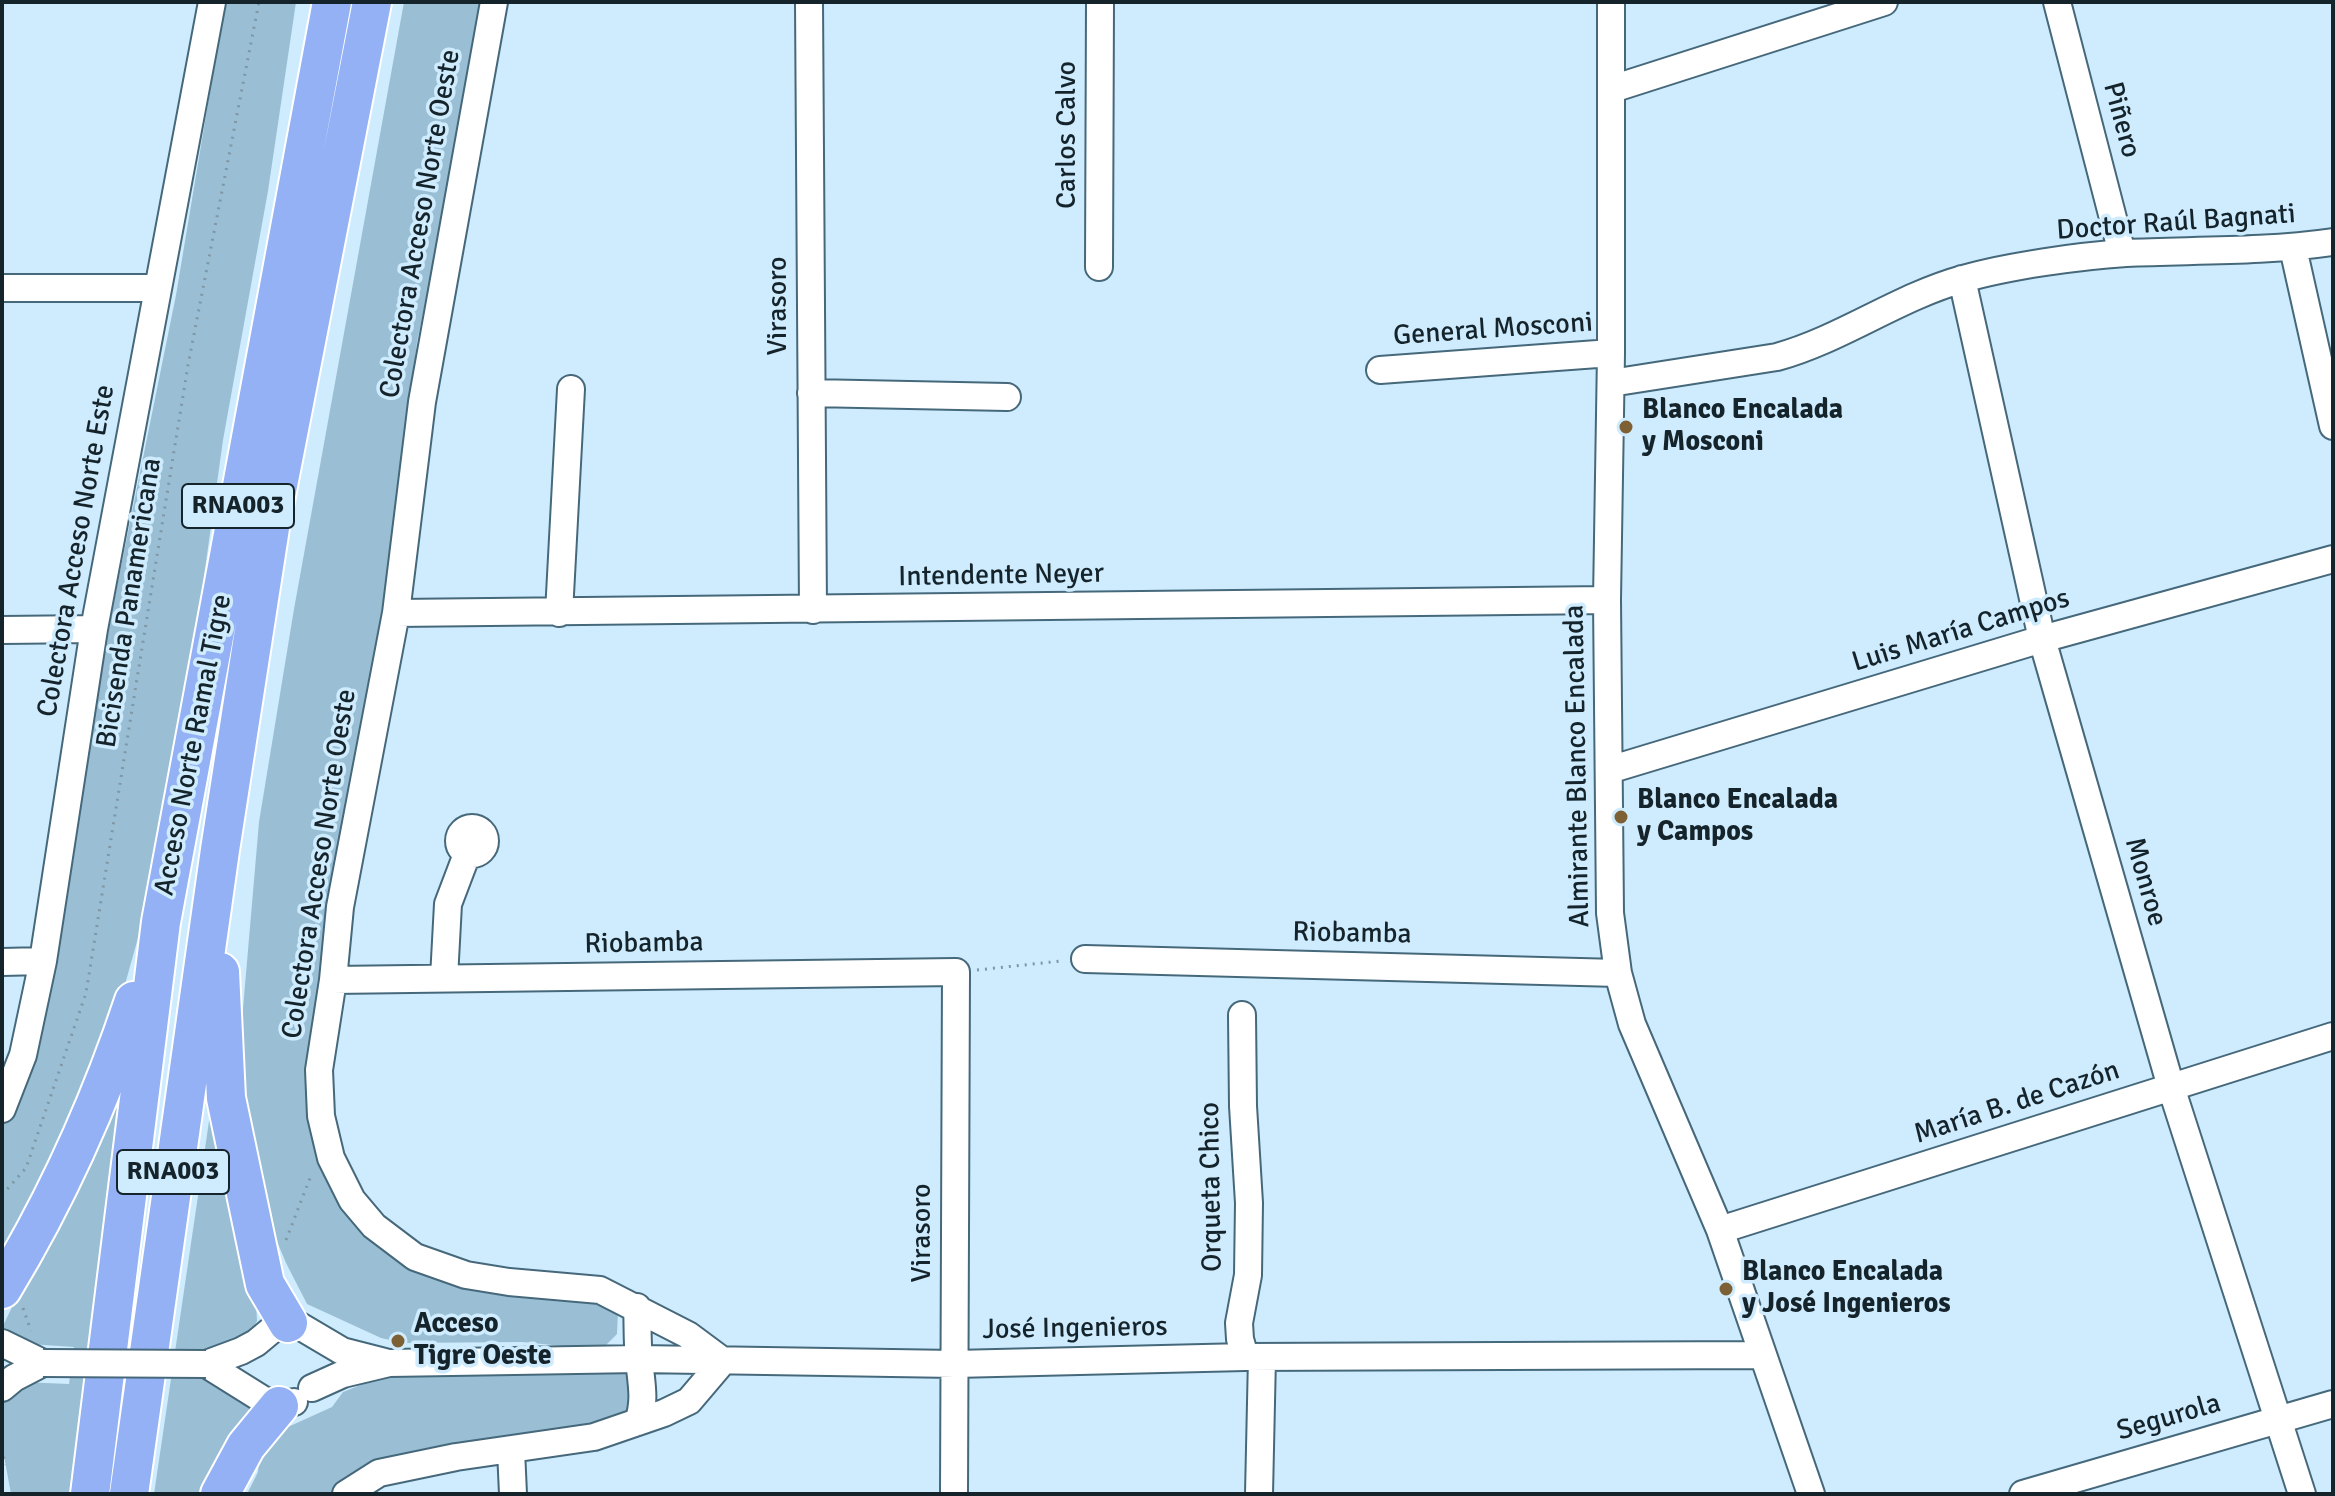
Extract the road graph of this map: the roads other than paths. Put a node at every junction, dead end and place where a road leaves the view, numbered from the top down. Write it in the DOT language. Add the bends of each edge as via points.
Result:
graph roads {
  1 [pos="212,2"];
  2 [pos="313,2"];
  3 [pos="332,2"];
  4 [pos="372,2"];
  5 [pos="389,2"];
  6 [pos="494,2"];
  7 [pos="809,2"];
  8 [pos="1100,2"];
  9 [pos="1611,2"];
  10 [pos="1884,2"];
  11 [pos="2057,2"];
  12 [pos="1612,89"];
  13 [pos="316,90"];
  14 [pos="339,169"];
  15 [pos="2333,242"];
  16 [pos="2293,248"];
  17 [pos="2122,253"];
  18 [pos="1099,267"];
  19 [pos="1962,279"];
  20 [pos="2,288"];
  21 [pos="157,288"];
  22 [pos="1611,353"];
  23 [pos="1380,370"];
  24 [pos="1611,383"];
  25 [pos="571,389"];
  26 [pos="811,393"];
  27 [pos="1007,397"];
  28 [pos="2333,426"];
  29 [pos="2333,559"];
  30 [pos="1607,600"];
  31 [pos="813,610"];
  32 [pos="396,613"];
  33 [pos="559,613"];
  34 [pos="94,629"];
  35 [pos="2,630"];
  36 [pos="2042,639"];
  37 [pos="1609,770"];
  38 [pos="220,850"];
  39 [pos="467,854"];
  40 [pos="161,922"];
  41 [pos="1085,959"];
  42 [pos="43,961"];
  43 [pos="2,962"];
  44 [pos="956,972"];
  45 [pos="1618,973"];
  46 [pos="444,978"];
  47 [pos="333,980"];
  48 [pos="1242,1015"];
  49 [pos="2333,1036"];
  50 [pos="2171,1087"];
  51 [pos="2,1109"];
  52 [pos="1720,1230"];
  53 [pos="10,1292"];
  54 [pos="637,1307"];
  55 [pos="300,1329"];
  56 [pos="2,1343"];
  57 [pos="1763,1355"];
  58 [pos="1253,1357"];
  59 [pos="639,1359"];
  60 [pos="723,1361"];
  61 [pos="43,1363"];
  62 [pos="389,1363"];
  63 [pos="206,1364"];
  64 [pos="955,1364"];
  65 [pos="2,1388"];
  66 [pos="312,1388"];
  67 [pos="2333,1404"];
  68 [pos="279,1406"];
  69 [pos="2280,1419"];
  70 [pos="638,1422"];
  71 [pos="511,1450"];
  72 [pos="90,1494"];
  73 [pos="129,1494"];
  74 [pos="220,1494"];
  75 [pos="346,1494"];
  76 [pos="513,1494"];
  77 [pos="954,1494"];
  78 [pos="1259,1494"];
  79 [pos="1811,1494"];
  80 [pos="2023,1494"];
  81 [pos="2302,1494"];
  1 -- 21 [label="street, Colectora Acceso Norte Este"];
  2 -- 13 [label="highway"];
  3 -- 13 [label="highway, Acceso Norte Ramal Tigre / RNA003"];
  4 -- 14 [label="highway, Acceso Norte Ramal Tigre / RNA003"];
  5 -- 14 [label="highway"];
  6 -- 32 [label="street, Colectora Acceso Norte Oeste" via="422,402"];
  7 -- 26 [label="street, Virasoro"];
  8 -- 18 [label="street, Carlos Calvo"];
  9 -- 12 [label="street, Almirante Blanco Encalada"];
  10 -- 12 [label="street"];
  11 -- 17 [label="street, Piñero"];
  12 -- 22 [label="street, Almirante Blanco Encalada"];
  13 -- 40 [label="highway, Acceso Norte Ramal Tigre / RNA003"];
  14 -- 38 [label="highway, Acceso Norte Ramal Tigre / RNA003" via="271,521"];
  15 -- 16 [label="street, Doctor Raúl Bagnati"];
  16 -- 17 [label="street, Doctor Raúl Bagnati"];
  16 -- 28 [label="street"];
  17 -- 19 [label="street, Doctor Raúl Bagnati"];
  19 -- 24 [label="street, Doctor Raúl Bagnati" via="1801,351"];
  19 -- 36 [label="street, Monroe"];
  20 -- 21 [label="street"];
  21 -- 34 [label="street, Colectora Acceso Norte Este"];
  22 -- 23 [label="street, General Mosconi"];
  22 -- 24 [label="street, Almirante Blanco Encalada"];
  24 -- 30 [label="street, Almirante Blanco Encalada"];
  25 -- 33 [label="street"];
  26 -- 27 [label="street"];
  26 -- 31 [label="street, Virasoro"];
  29 -- 36 [label="street, Luis María Campos"];
  30 -- 31 [label="street, Intendente Neyer"];
  30 -- 37 [label="street, Almirante Blanco Encalada"];
  31 -- 33 [label="street, Intendente Neyer"];
  32 -- 33 [label="street, Intendente Neyer"];
  32 -- 47 [label="street, Colectora Acceso Norte Oeste" via="340,907"];
  34 -- 35 [label="street"];
  34 -- 42 [label="street, Colectora Acceso Norte Este"];
  36 -- 37 [label="street, Luis María Campos"];
  36 -- 50 [label="street, Monroe"];
  37 -- 45 [label="street, Almirante Blanco Encalada" via="1610,913"];
  38 -- 55 [label="highway" via="226,1098 265,1284"];
  38 -- 73 [label="highway, Acceso Norte Ramal Tigre / RNA003"];
  39 -- 46 [label="street" via="448,904"];
  40 -- 53 [label="highway" via="118,1050"];
  40 -- 72 [label="highway, Acceso Norte Ramal Tigre / RNA003"];
  41 -- 45 [label="street, Riobamba"];
  42 -- 43 [label="street"];
  42 -- 51 [label="street, Colectora Acceso Norte Este" via="23,1055"];
  44 -- 46 [label="street, Riobamba"];
  44 -- 64 [label="street, Virasoro"];
  45 -- 52 [label="street, Almirante Blanco Encalada" via="1632,1024"];
  46 -- 47 [label="street, Riobamba"];
  47 -- 54 [label="street, Colectora Acceso Norte Oeste" via="319,1070 321,1116 331,1158 352,1200 374,1226 415,1257 466,1275 600,1290"];
  48 -- 58 [label="street, Orqueta Chico" via="1249,1203 1248,1275 1239,1323"];
  49 -- 50 [label="street, María B. de Cazón"];
  50 -- 52 [label="street, María B. de Cazón"];
  50 -- 69 [label="street, Monroe"];
  52 -- 57 [label="street, Almirante Blanco Encalada"];
  54 -- 59 [label="street"];
  54 -- 60 [label="street, Colectora Acceso Norte Oeste"];
  55 -- 62 [label="street, José Ingenieros" via="342,1351"];
  55 -- 63 [label="street" via="274,1328 241,1351"];
  55 -- 66 [label="street" via="324,1356 323,1373"];
  56 -- 61 [label="street"];
  57 -- 58 [label="street, José Ingenieros"];
  57 -- 79 [label="street, Almirante Blanco Encalada"];
  58 -- 64 [label="street, José Ingenieros"];
  58 -- 78 [label="street, Orqueta Chico"];
  59 -- 60 [label="street, José Ingenieros"];
  59 -- 62 [label="street, José Ingenieros"];
  59 -- 70 [label="street" via="643,1409"];
  60 -- 64 [label="street, José Ingenieros"];
  60 -- 70 [label="street" via="689,1401"];
  61 -- 63 [label="street, bridge"];
  61 -- 65 [label="street"];
  62 -- 66 [label="street, José Ingenieros"];
  63 -- 68 [label="street"];
  64 -- 77 [label="street, Virasoro"];
  66 -- 68 [label="street, José Ingenieros" via="296,1402"];
  67 -- 69 [label="street, Segurola"];
  68 -- 74 [label="highway" via="246,1446"];
  69 -- 80 [label="street, Segurola"];
  69 -- 81 [label="street, Monroe"];
  70 -- 71 [label="street" via="594,1437"];
  71 -- 75 [label="street" via="379,1473"];
  71 -- 76 [label="street"];
}
